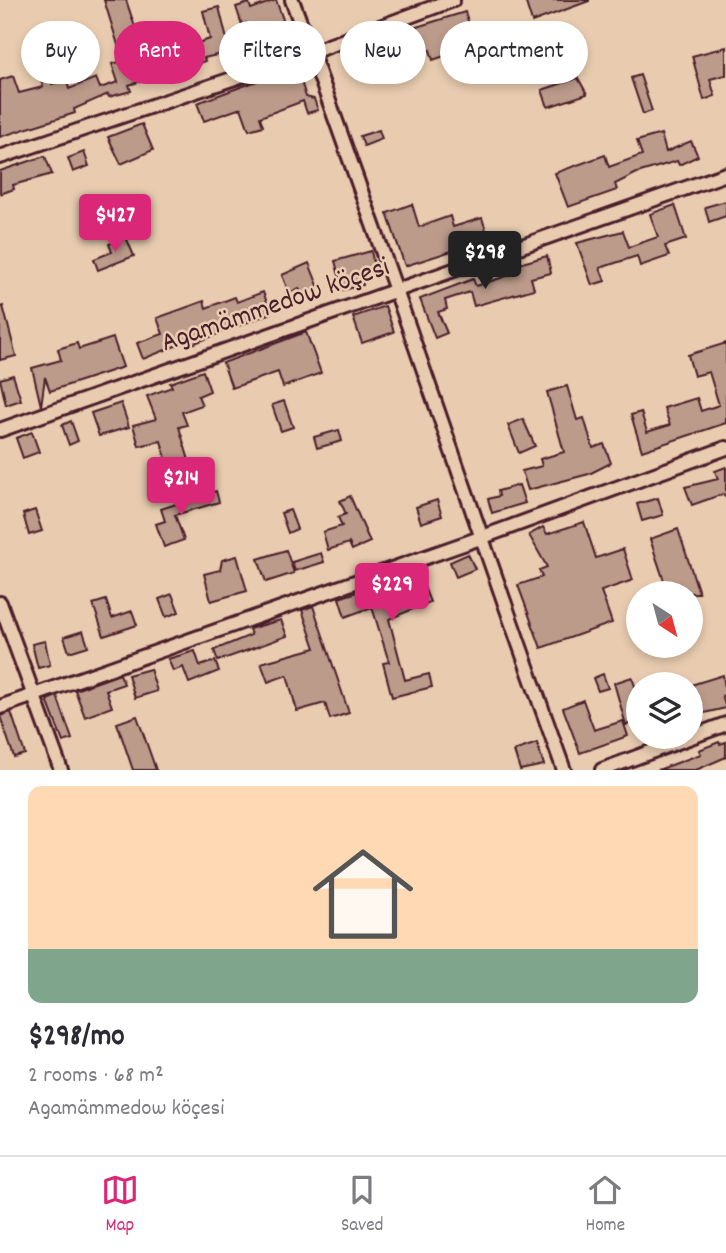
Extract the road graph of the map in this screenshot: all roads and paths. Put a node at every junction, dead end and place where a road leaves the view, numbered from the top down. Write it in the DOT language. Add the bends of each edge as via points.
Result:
graph roads {
  1 [pos="292,0"];
  2 [pos="453,0"];
  3 [pos="300,21"];
  4 [pos="326,47"];
  5 [pos="219,84"];
  6 [pos="324,84"];
  7 [pos="0,158"];
  8 [pos="726,174"];
  9 [pos="398,291"];
  10 [pos="0,430"];
  11 [pos="726,448"];
  12 [pos="480,538"];
  13 [pos="0,603"];
  14 [pos="35,695"];
  15 [pos="0,707"];
  16 [pos="726,724"];
  17 [pos="61,770"];
  18 [pos="564,770"];
  19 [pos="602,770"];
  1 -- 3 [label="street"];
  2 -- 4 [label="street"];
  5 -- 7 [label="street"];
  6 -- 9 [label="street"];
  8 -- 9 [label="street, Agamämmedow köçesi"];
  9 -- 10 [label="street, Agamämmedow köçesi"];
  9 -- 12 [label="street"];
  11 -- 12 [label="street"];
  12 -- 14 [label="street"];
  12 -- 18 [label="street"];
  13 -- 14 [label="street"];
  14 -- 15 [label="street"];
  14 -- 17 [label="street"];
  16 -- 19 [label="street"];
}
